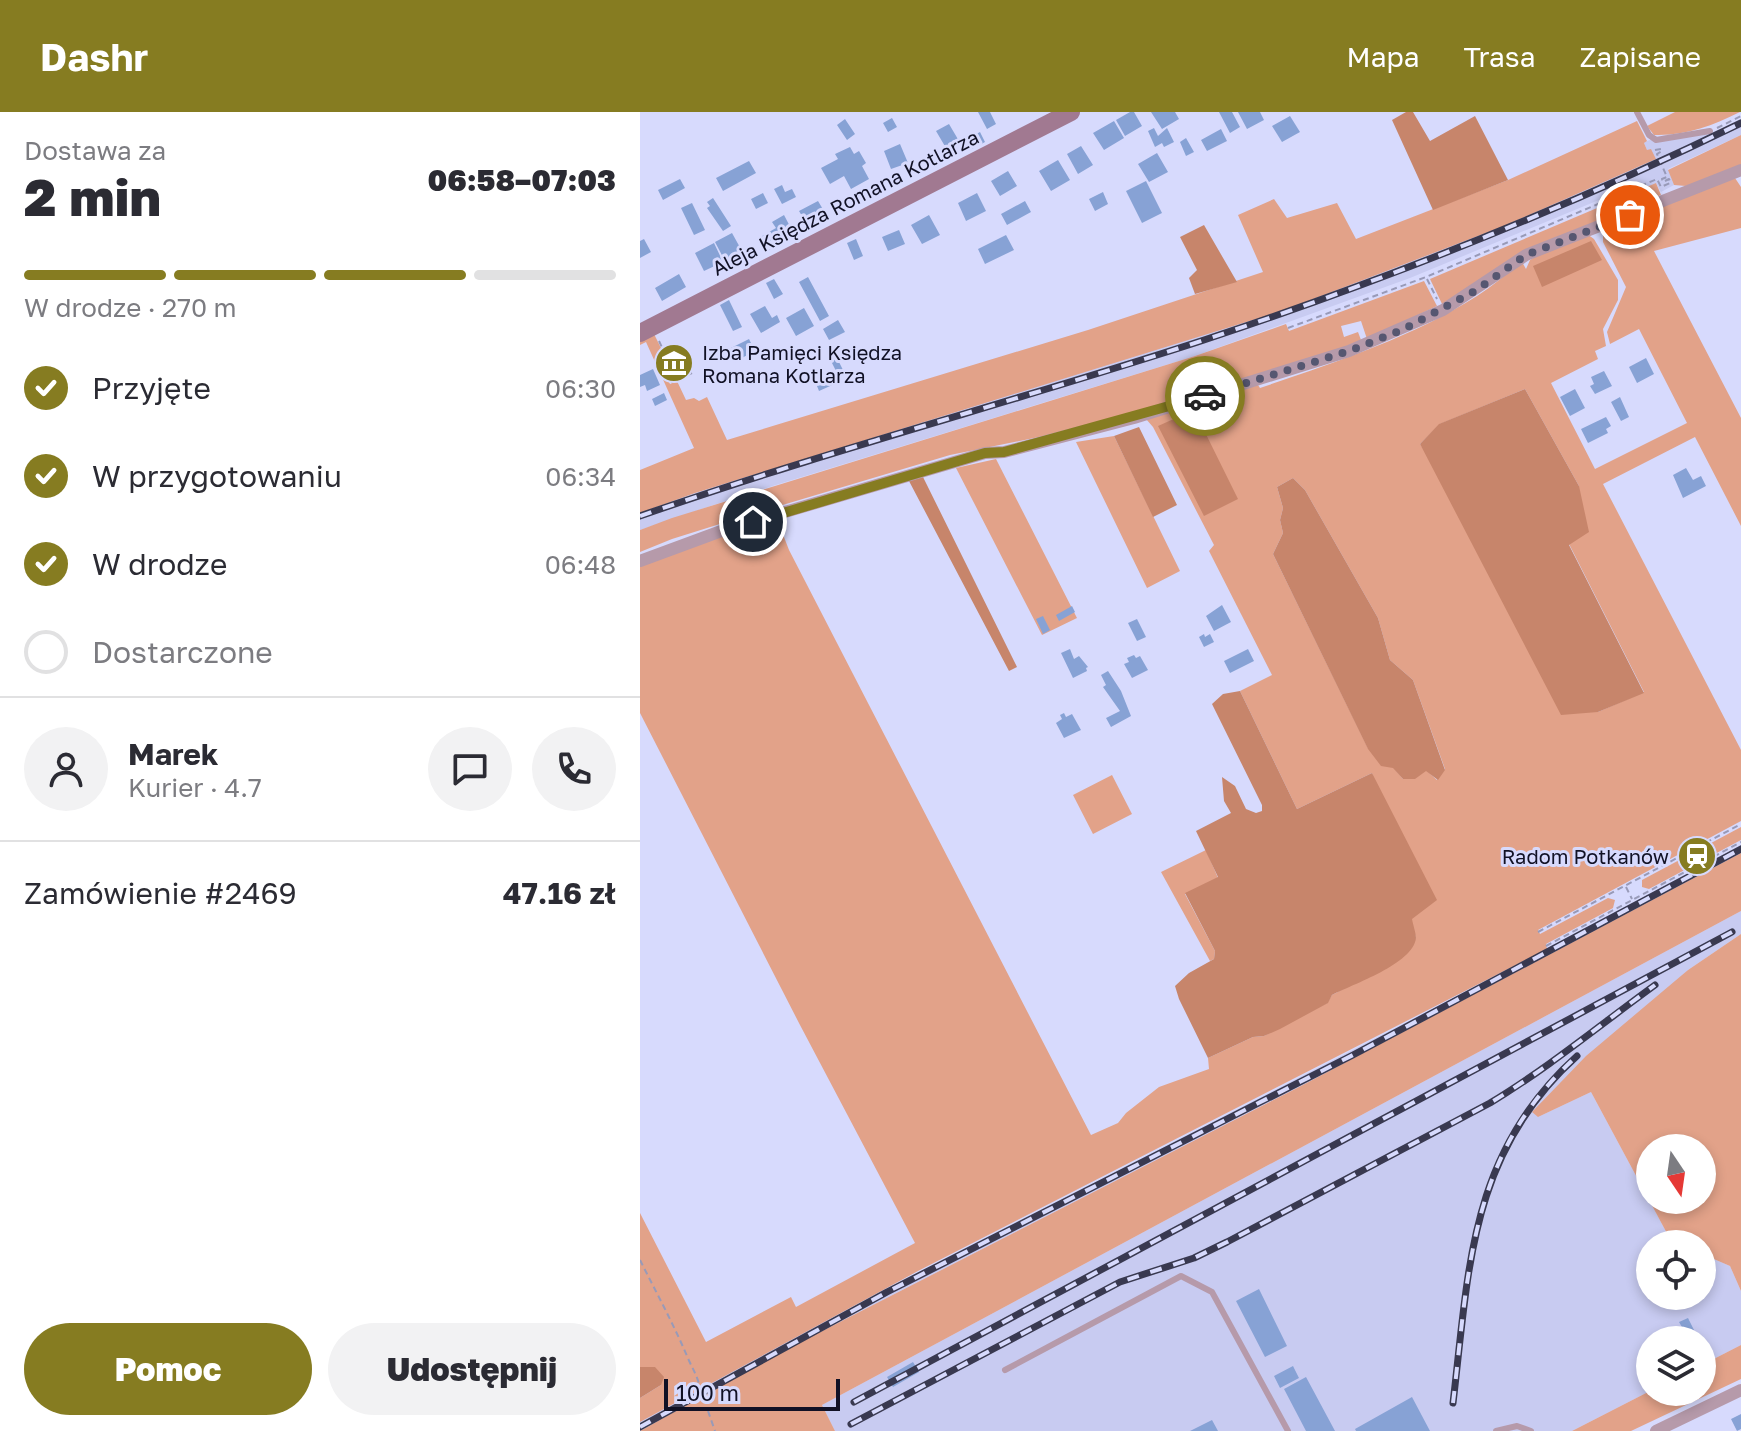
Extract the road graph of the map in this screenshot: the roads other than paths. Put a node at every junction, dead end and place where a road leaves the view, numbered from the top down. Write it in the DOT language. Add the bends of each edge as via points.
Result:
graph roads {
  1 [pos="1071,112"];
  2 [pos="1637,112"];
  3 [pos="1710,131"];
  4 [pos="1741,170"];
  5 [pos="640,333"];
  6 [pos="640,561"];
  7 [pos="1005,1370"];
  8 [pos="1741,1390"];
  9 [pos="1288,1431"];
  10 [pos="1496,1431"];
  11 [pos="1531,1431"];
  12 [pos="1656,1431"];
  1 -- 5 [label="street, Aleja Księdza Romana Kotlarza"];
  2 -- 3 [label="lane" via="1652,139"];
  4 -- 6 [label="street" via="1526,255 1443,310 1349,351 1137,417 985,453 724,530"];
  7 -- 9 [label="lane" via="1181,1276 1212,1292"];
  8 -- 12 [label="street"];
  10 -- 11 [label="lane" via="1517,1426"];
}
